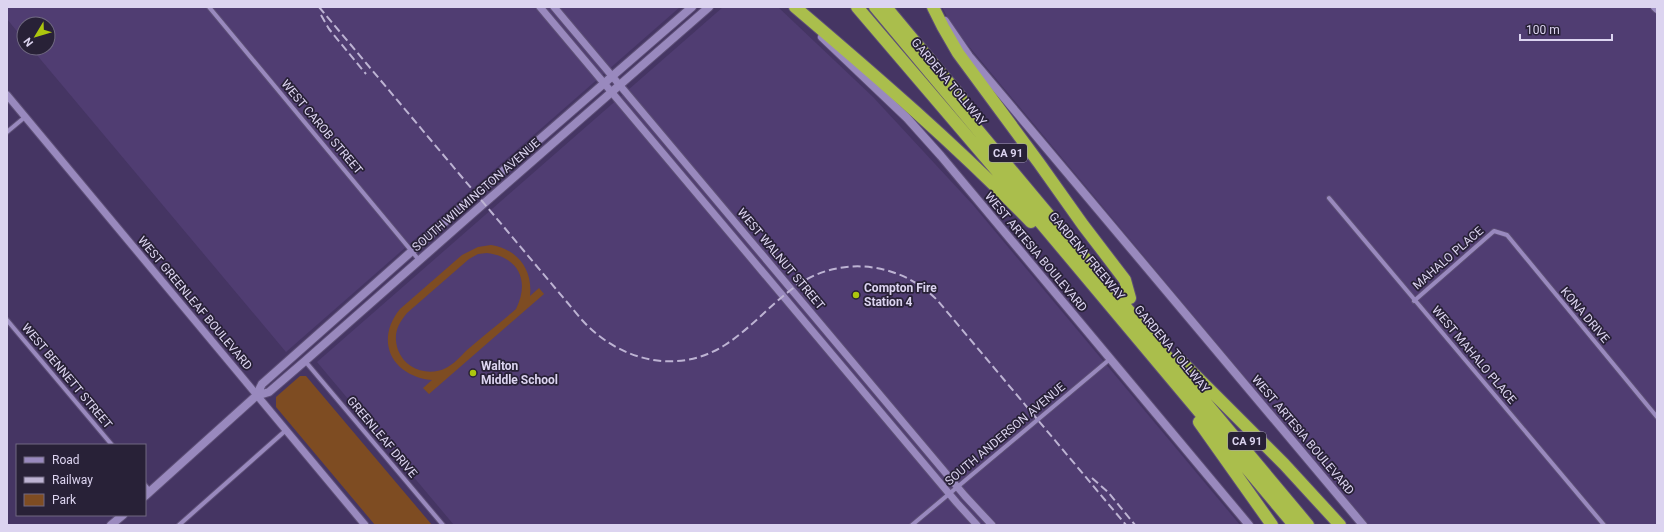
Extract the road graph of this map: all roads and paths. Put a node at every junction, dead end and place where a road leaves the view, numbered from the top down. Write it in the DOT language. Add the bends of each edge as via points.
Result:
graph roads {
  1 [pos="208,7"];
  2 [pos="540,7"];
  3 [pos="692,7"];
  4 [pos="709,7"];
  5 [pos="791,7"];
  6 [pos="796,7"];
  7 [pos="857,7"];
  8 [pos="868,7"];
  9 [pos="875,7"];
  10 [pos="886,7"];
  11 [pos="935,7"];
  12 [pos="556,8"];
  13 [pos="549,17"];
  14 [pos="612,76"];
  15 [pos="604,83"];
  16 [pos="620,85"];
  17 [pos="612,92"];
  18 [pos="7,96"];
  19 [pos="25,117"];
  20 [pos="7,132"];
  21 [pos="1328,198"];
  22 [pos="1494,231"];
  23 [pos="412,252"];
  24 [pos="419,260"];
  25 [pos="1098,292"];
  26 [pos="1130,298"];
  27 [pos="1414,301"];
  28 [pos="7,320"];
  29 [pos="1177,357"];
  30 [pos="1110,359"];
  31 [pos="305,361"];
  32 [pos="1160,365"];
  33 [pos="256,396"];
  34 [pos="1657,418"];
  35 [pos="285,431"];
  36 [pos="111,444"];
  37 [pos="958,487"];
  38 [pos="147,491"];
  39 [pos="950,494"];
  40 [pos="122,516"];
  41 [pos="111,525"];
  42 [pos="179,525"];
  43 [pos="365,525"];
  44 [pos="443,525"];
  45 [pos="912,525"];
  46 [pos="977,525"];
  47 [pos="992,525"];
  48 [pos="1249,525"];
  49 [pos="1272,525"];
  50 [pos="1294,525"];
  51 [pos="1302,525"];
  52 [pos="1308,525"];
  53 [pos="1316,525"];
  54 [pos="1340,525"];
  55 [pos="1363,525"];
  56 [pos="1604,525"];
  1 -- 23 [label="street, WEST CAROB STREET"];
  2 -- 13 [label="street, WEST WALNUT STREET"];
  3 -- 14 [label="main road, SOUTH WILMINGTON AVENUE"];
  4 -- 16 [label="main road, SOUTH WILMINGTON AVENUE"];
  5 -- 30 [label="main road, WEST ARTESIA BOULEVARD" via="910,122"];
  6 -- 25 [label="highway" via="959,150"];
  7 -- 25 [label="highway, GARDENA FREEWAY / CA 91"];
  8 -- 51 [label="highway, GARDENA TOLLWAY"];
  9 -- 52 [label="highway, GARDENA TOLLWAY"];
  10 -- 26 [label="highway, GARDENA FREEWAY / CA 91"];
  11 -- 26 [label="highway" via="942,27 958,53 1125,280"];
  11 -- 55 [label="main road, WEST ARTESIA BOULEVARD" via="970,56"];
  12 -- 13 [label="street"];
  12 -- 14 [label="street, WEST WALNUT STREET"];
  13 -- 15 [label="street, WEST WALNUT STREET"];
  14 -- 15 [label="main road, SOUTH WILMINGTON AVENUE"];
  14 -- 16 [label="street, WEST WALNUT STREET"];
  15 -- 17 [label="street, WEST WALNUT STREET"];
  15 -- 23 [label="main road, SOUTH WILMINGTON AVENUE"];
  16 -- 17 [label="main road, SOUTH WILMINGTON AVENUE"];
  16 -- 37 [label="street, WEST WALNUT STREET"];
  17 -- 24 [label="main road, SOUTH WILMINGTON AVENUE"];
  17 -- 39 [label="street, WEST WALNUT STREET"];
  18 -- 19 [label="street, WEST GREENLEAF BOULEVARD"];
  19 -- 20 [label="street"];
  19 -- 33 [label="street, WEST GREENLEAF BOULEVARD"];
  21 -- 27 [label="street, WEST MAHALO PLACE"];
  22 -- 27 [label="street, MAHALO PLACE"];
  22 -- 34 [label="street, KONA DRIVE" via="1507,235"];
  23 -- 24 [label="street, WEST CAROB STREET"];
  23 -- 33 [label="main road, SOUTH WILMINGTON AVENUE" via="262,384"];
  24 -- 31 [label="main road, SOUTH WILMINGTON AVENUE"];
  25 -- 32 [label="highway, GARDENA FREEWAY / CA 91"];
  26 -- 29 [label="highway, GARDENA FREEWAY / CA 91"];
  27 -- 56 [label="street, WEST MAHALO PLACE"];
  28 -- 36 [label="street, WEST BENNETT STREET"];
  29 -- 53 [label="highway, GARDENA FREEWAY / CA 91"];
  29 -- 54 [label="highway" via="1284,464"];
  30 -- 37 [label="street, SOUTH ANDERSON AVENUE"];
  30 -- 48 [label="main road, WEST ARTESIA BOULEVARD"];
  31 -- 33 [label="main road, SOUTH WILMINGTON AVENUE" via="269,392"];
  31 -- 44 [label="street, GREENLEAF DRIVE"];
  32 -- 49 [label="highway"];
  32 -- 50 [label="highway, GARDENA FREEWAY / CA 91"];
  33 -- 35 [label="street, WEST GREENLEAF BOULEVARD"];
  33 -- 38 [label="main road, SOUTH WILMINGTON AVENUE"];
  35 -- 42 [label="street"];
  35 -- 43 [label="street, WEST GREENLEAF BOULEVARD"];
  37 -- 39 [label="street, SOUTH ANDERSON AVENUE"];
  37 -- 47 [label="street, WEST WALNUT STREET"];
  39 -- 45 [label="street, SOUTH ANDERSON AVENUE"];
  39 -- 46 [label="street, WEST WALNUT STREET"];
  40 -- 41 [label="main road"];
}
